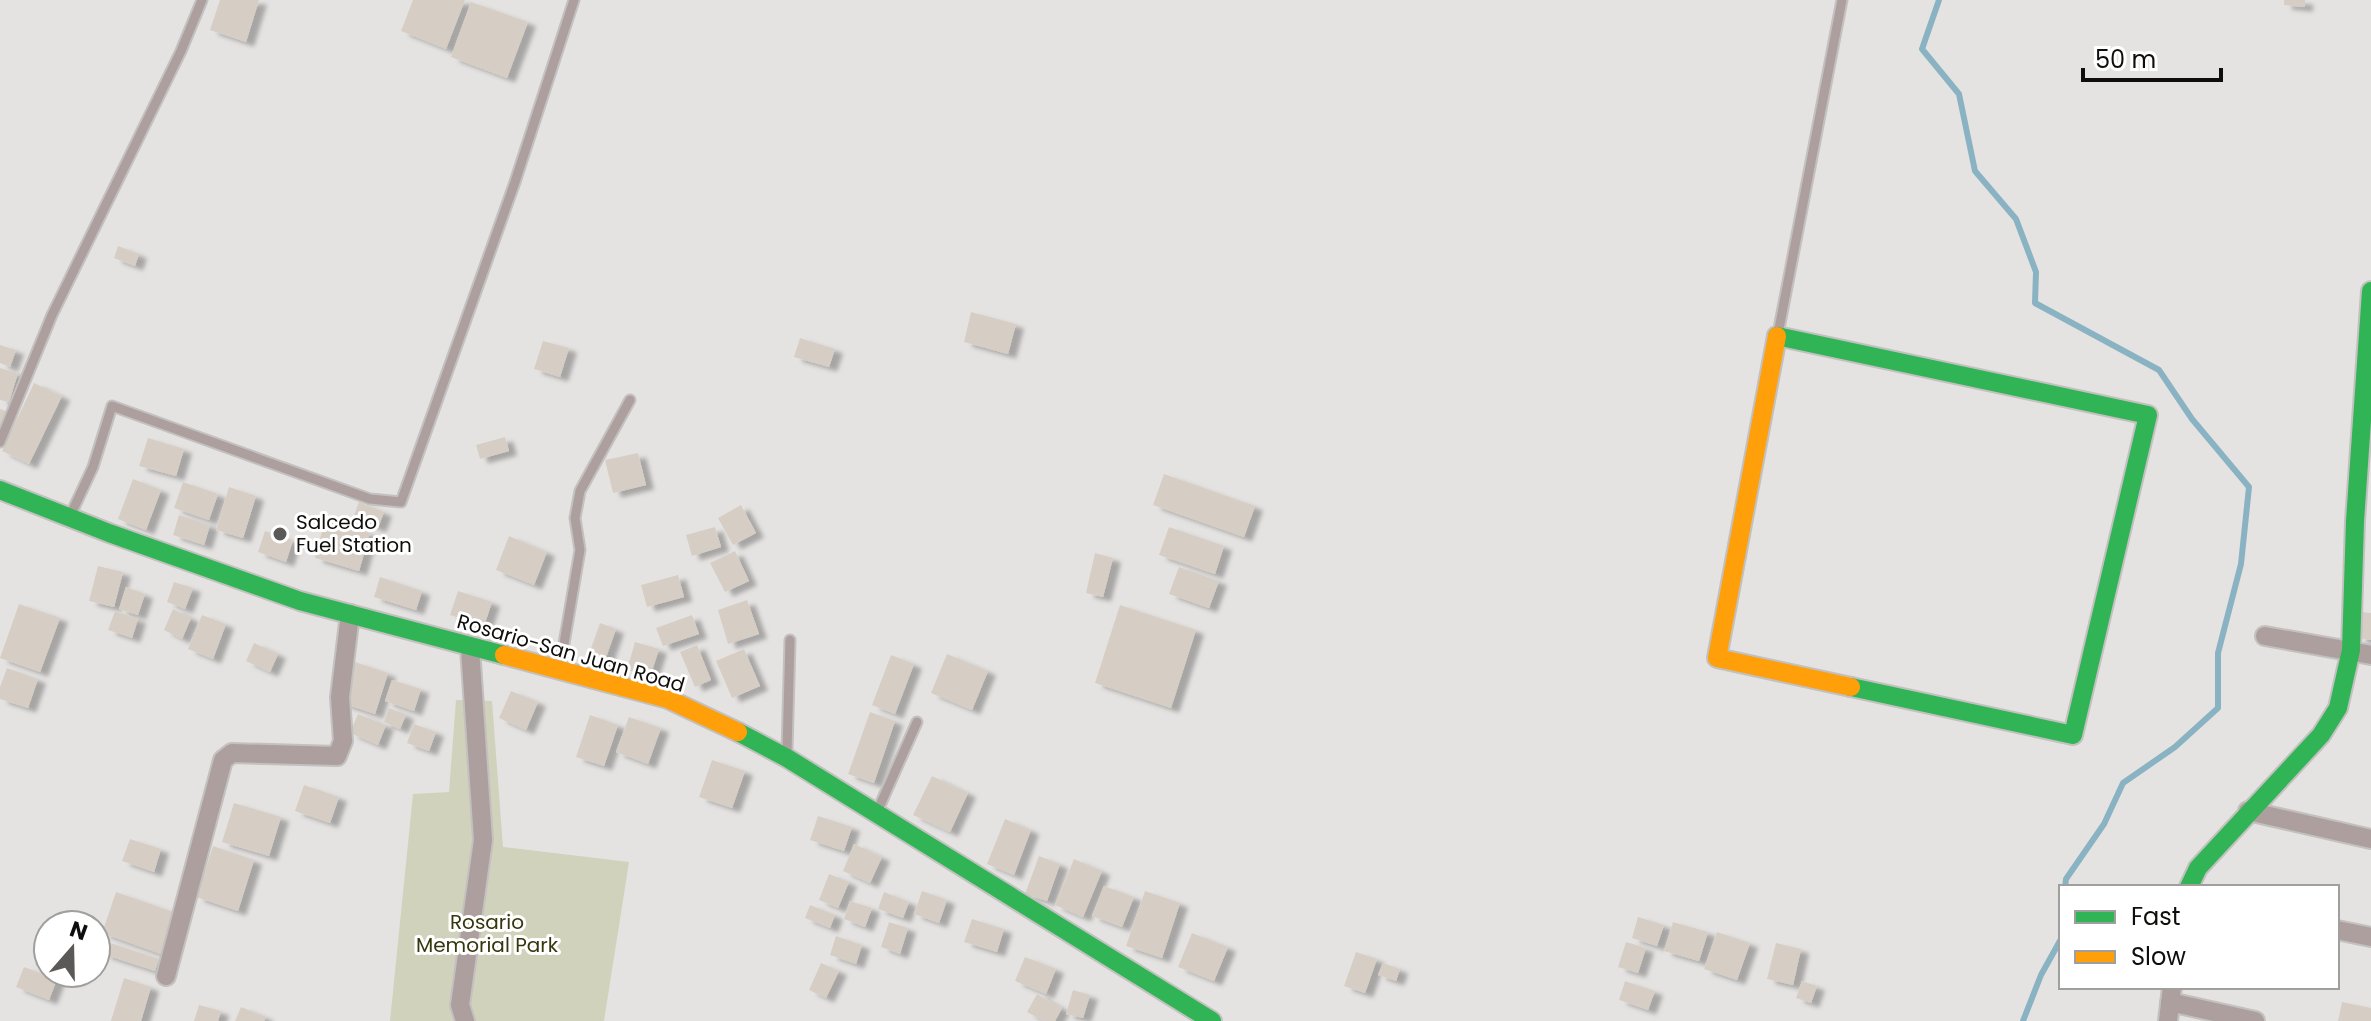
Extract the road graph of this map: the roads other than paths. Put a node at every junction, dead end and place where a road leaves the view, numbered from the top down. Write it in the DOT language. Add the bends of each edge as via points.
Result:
graph roads {
  1 [pos="202,0"];
  2 [pos="574,0"];
  3 [pos="1842,0"];
  4 [pos="2371,291"];
  5 [pos="1777,336"];
  6 [pos="2369,348"];
  7 [pos="630,400"];
  8 [pos="2367,420"];
  9 [pos="0,442"];
  10 [pos="0,490"];
  11 [pos="69,517"];
  12 [pos="2363,522"];
  13 [pos="350,614"];
  14 [pos="2265,636"];
  15 [pos="790,640"];
  16 [pos="470,648"];
  17 [pos="2351,651"];
  18 [pos="2371,655"];
  19 [pos="559,671"];
  20 [pos="917,722"];
  21 [pos="787,758"];
  22 [pos="2248,811"];
  23 [pos="876,815"];
  24 [pos="2371,839"];
  25 [pos="2190,885"];
  26 [pos="2339,930"];
  27 [pos="2371,937"];
  28 [pos="166,976"];
  29 [pos="2170,1003"];
  30 [pos="465,1021"];
  31 [pos="1212,1021"];
  32 [pos="2255,1021"];
  1 -- 9 [label="lane" via="52,315"];
  2 -- 11 [label="lane" via="401,502 370,499 112,406 93,467"];
  3 -- 5 [label="lane"];
  4 -- 6 [label="street"];
  5 -- 5 [label="street" via="1717,658 2073,735 2148,415"];
  6 -- 8 [label="street"];
  7 -- 19 [label="lane" via="580,491 575,518 580,550"];
  8 -- 12 [label="street"];
  10 -- 11 [label="street, Rosario-San Juan Road"];
  11 -- 13 [label="street, Rosario-San Juan Road"];
  12 -- 17 [label="street"];
  13 -- 16 [label="street, Rosario-San Juan Road"];
  13 -- 28 [label="street" via="340,697 343,741 337,756 232,753 223,760"];
  14 -- 17 [label="street"];
  15 -- 21 [label="lane"];
  16 -- 19 [label="street, Rosario-San Juan Road"];
  16 -- 30 [label="street" via="483,840 460,1005"];
  17 -- 18 [label="street"];
  17 -- 22 [label="street" via="2338,708 2321,735"];
  19 -- 21 [label="street, Rosario-San Juan Road" via="668,699"];
  20 -- 23 [label="lane"];
  21 -- 23 [label="street, Rosario-San Juan Road"];
  22 -- 24 [label="street"];
  22 -- 25 [label="street" via="2198,868"];
  23 -- 31 [label="street, Rosario-San Juan Road"];
  26 -- 27 [label="street"];
  29 -- 32 [label="street"];
}
